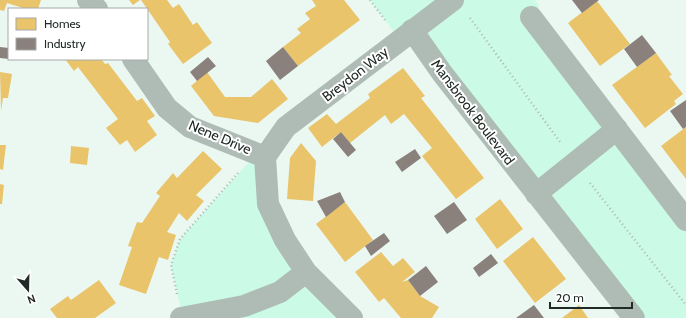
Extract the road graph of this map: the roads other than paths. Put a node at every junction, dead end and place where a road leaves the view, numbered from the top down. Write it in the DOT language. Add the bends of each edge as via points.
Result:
graph roads {
  1 [pos="88,0"];
  2 [pos="453,0"];
  3 [pos="96,8"];
  4 [pos="531,17"];
  5 [pos="412,30"];
  6 [pos="134,60"];
  7 [pos="617,129"];
  8 [pos="261,155"];
  9 [pos="536,194"];
  10 [pos="686,220"];
  11 [pos="306,272"];
  12 [pos="182,318"];
  13 [pos="352,318"];
  14 [pos="634,318"];
  1 -- 3 [label="street"];
  2 -- 5 [label="street, Breydon Way"];
  4 -- 7 [label="street"];
  5 -- 8 [label="street, Breydon Way" via="286,127"];
  5 -- 9 [label="street, Mansbrook Boulevard" via="442,73"];
  6 -- 8 [label="street, Nene Drive" via="166,108 190,127"];
  7 -- 9 [label="street"];
  7 -- 10 [label="street"];
  8 -- 11 [label="street" via="268,204 285,240"];
  9 -- 14 [label="street, Mansbrook Boulevard"];
  11 -- 12 [label="street" via="280,292 244,306"];
  11 -- 13 [label="street"];
}
